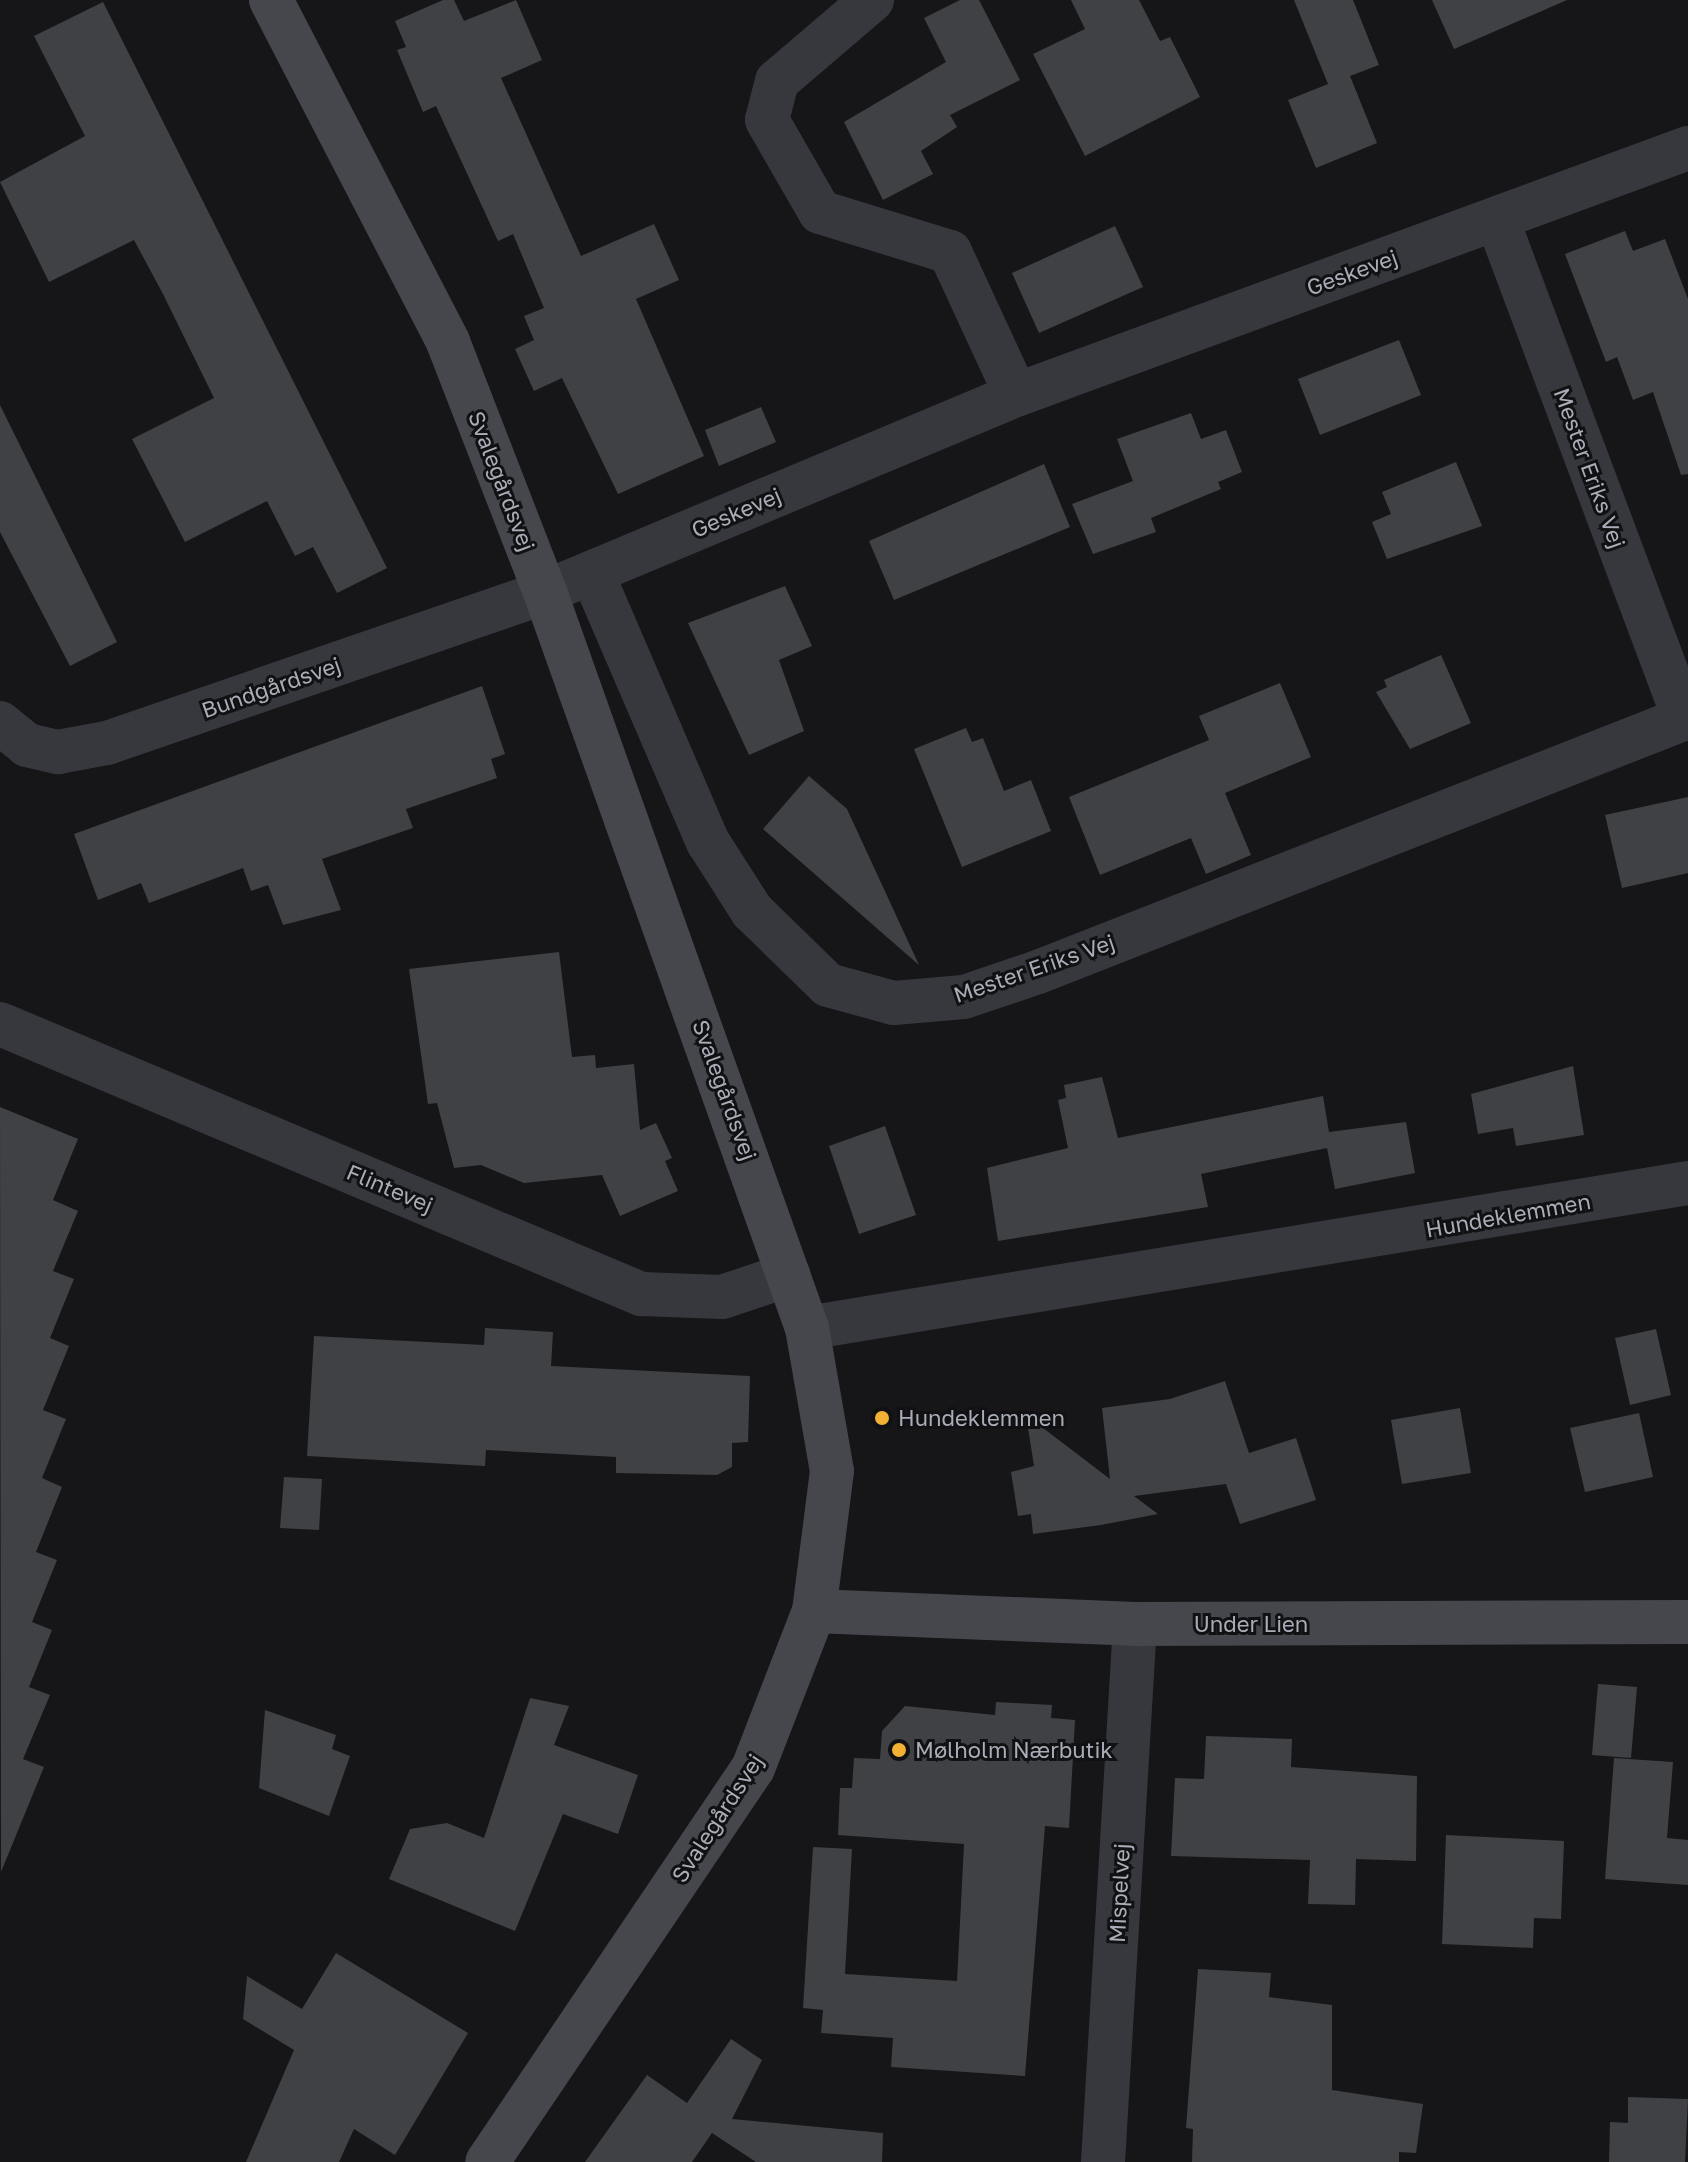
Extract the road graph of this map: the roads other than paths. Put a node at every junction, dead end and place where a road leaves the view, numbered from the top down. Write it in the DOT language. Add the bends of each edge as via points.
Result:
graph roads {
  1 [pos="271,0"];
  2 [pos="872,0"];
  3 [pos="1688,148"];
  4 [pos="1497,219"];
  5 [pos="1016,395"];
  6 [pos="592,573"];
  7 [pos="545,592"];
  8 [pos="1686,718"];
  9 [pos="0,723"];
  10 [pos="0,1024"];
  11 [pos="1688,1183"];
  12 [pos="788,1275"];
  13 [pos="807,1328"];
  14 [pos="814,1611"];
  15 [pos="1688,1622"];
  16 [pos="1135,1624"];
  17 [pos="487,2162"];
  18 [pos="1103,2162"];
  1 -- 7 [label="street, Svalegårdsvej" via="448,342"];
  2 -- 5 [label="street" via="777,81 767,120 820,212 950,252"];
  3 -- 4 [label="street, Geskevej"];
  4 -- 5 [label="street, Geskevej"];
  4 -- 8 [label="street, Mester Eriks Vej"];
  5 -- 6 [label="street, Geskevej"];
  6 -- 7 [label="street, Geskevej"];
  6 -- 8 [label="street, Mester Eriks Vej" via="708,842 752,911 828,985 894,1003 964,997 1038,972"];
  7 -- 9 [label="street, Bundgårdsvej" via="84,750 27,745"];
  7 -- 12 [label="street, Svalegårdsvej"];
  10 -- 12 [label="street, Flintevej" via="641,1294 722,1297"];
  11 -- 13 [label="street, Hundeklemmen"];
  12 -- 13 [label="street, Svalegårdsvej"];
  13 -- 14 [label="street, Svalegårdsvej" via="832,1471"];
  14 -- 16 [label="street, Under Lien"];
  14 -- 17 [label="street, Svalegårdsvej" via="753,1768"];
  15 -- 16 [label="street, Under Lien"];
  16 -- 18 [label="street, Mispelvej"];
}
